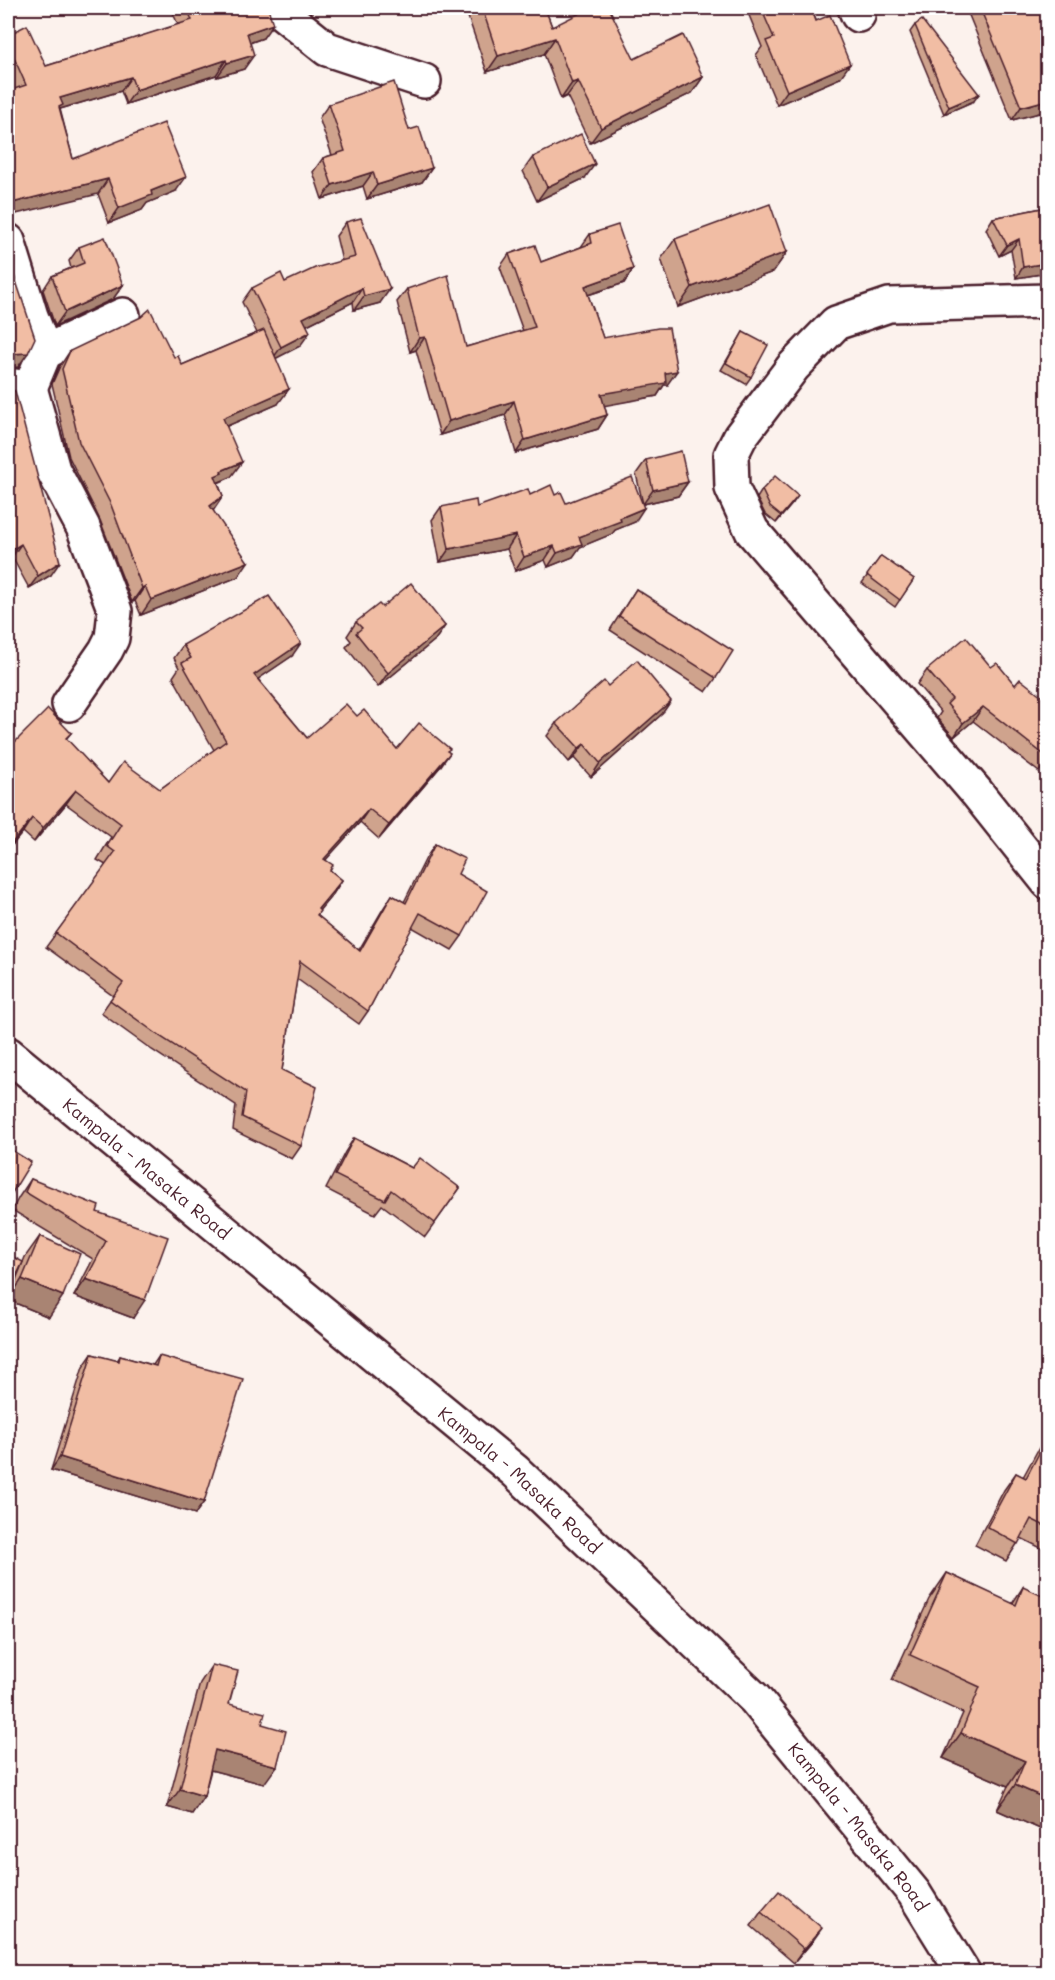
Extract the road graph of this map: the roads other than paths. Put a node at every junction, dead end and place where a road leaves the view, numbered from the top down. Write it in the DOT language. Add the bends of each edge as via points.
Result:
graph roads {
  1 [pos="276,8"];
  2 [pos="423,81"];
  3 [pos="8,241"];
  4 [pos="1047,301"];
  5 [pos="123,315"];
  6 [pos="45,352"];
  7 [pos="19,386"];
  8 [pos="69,704"];
  9 [pos="1047,882"];
  10 [pos="8,1054"];
  11 [pos="963,1972"];
  1 -- 2 [label="street" via="327,49"];
  3 -- 6 [label="street"];
  4 -- 9 [label="street" via="889,305 836,323 793,367 740,436 731,455 732,488 752,531 977,793"];
  5 -- 6 [label="street"];
  6 -- 7 [label="street"];
  7 -- 8 [label="street" via="53,470 83,527 115,611 112,638"];
  10 -- 11 [label="street, Kampala - Masaka Road" via="514,1471 755,1699 914,1893"];
}
